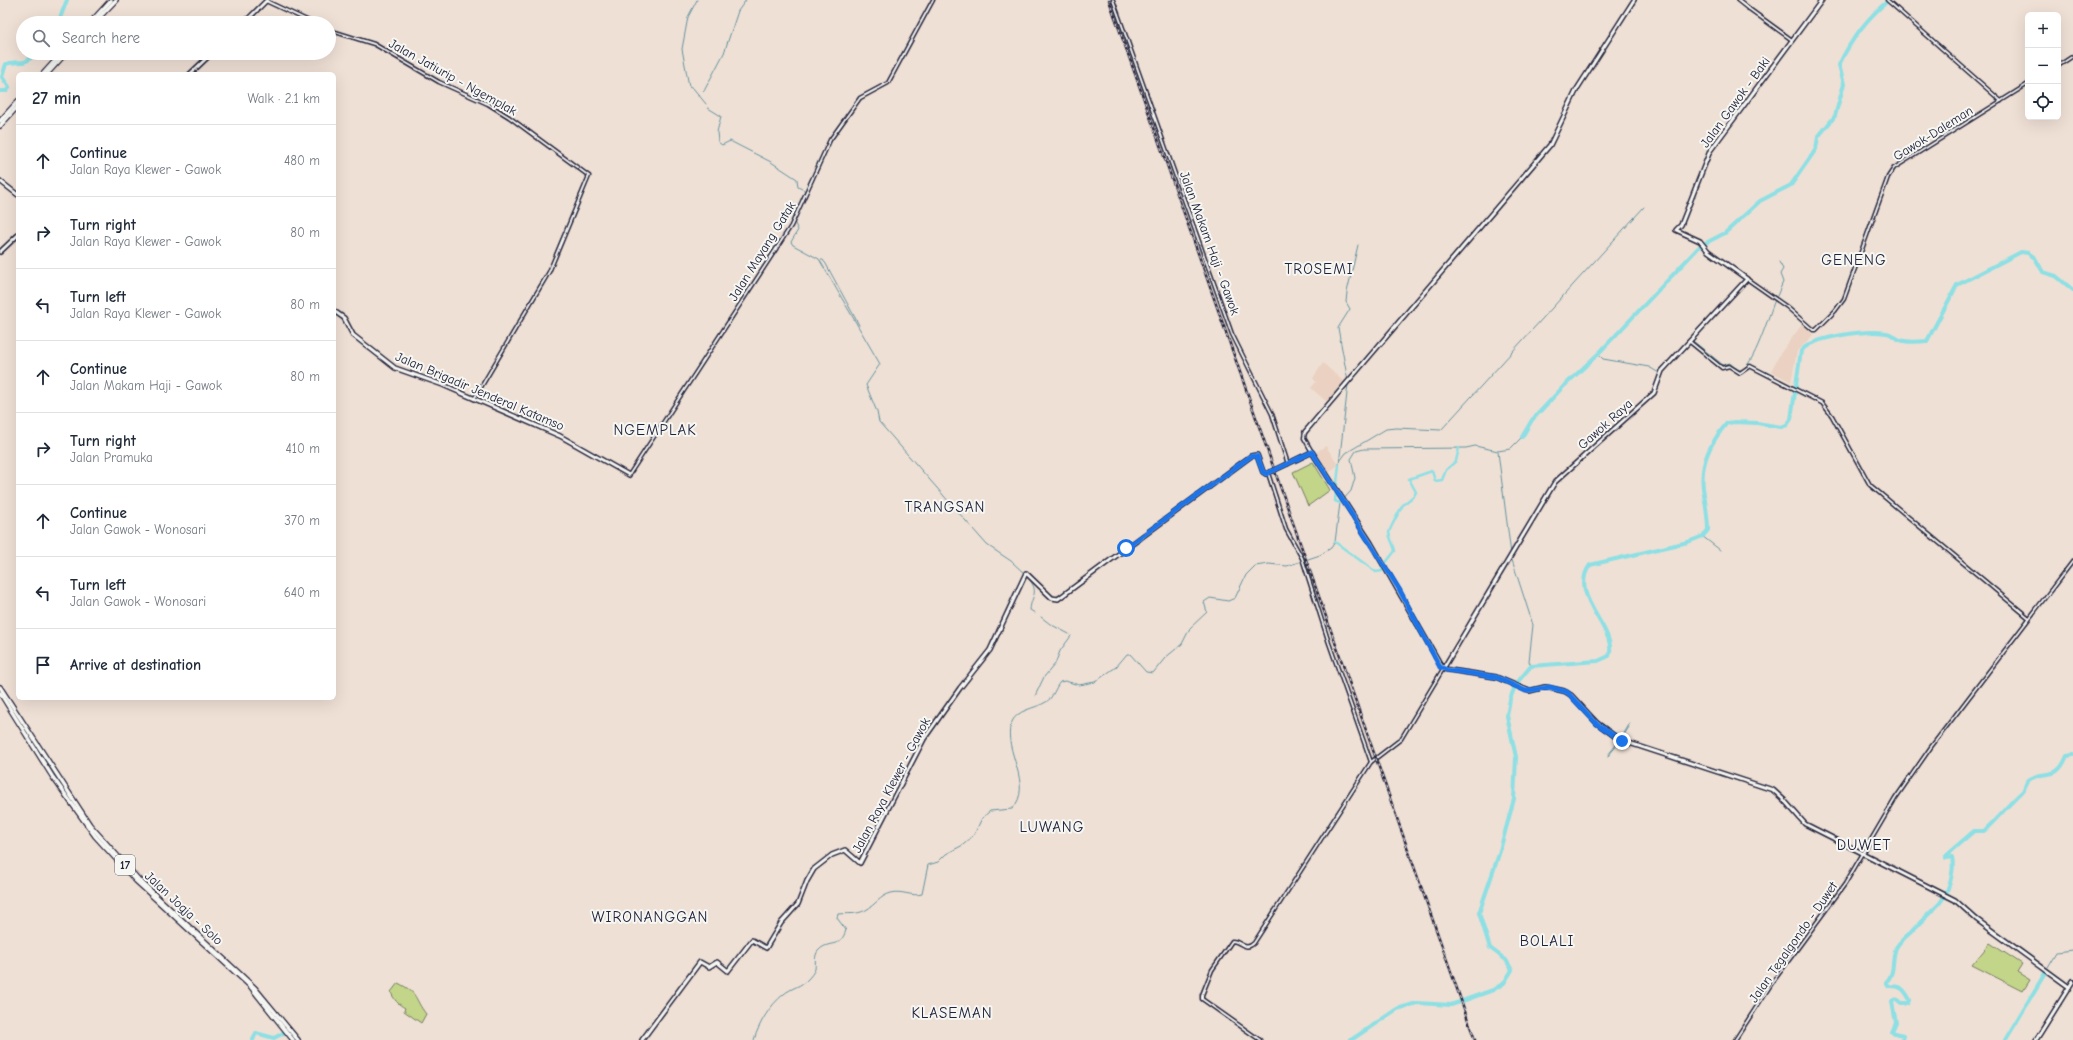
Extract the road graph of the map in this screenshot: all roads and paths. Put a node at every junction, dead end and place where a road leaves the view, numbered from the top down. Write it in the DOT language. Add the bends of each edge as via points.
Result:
graph roads {
  1 [pos="111,0"];
  2 [pos="116,0"];
  3 [pos="933,0"];
  4 [pos="1113,0"];
  5 [pos="1634,0"];
  6 [pos="1738,0"];
  7 [pos="1822,0"];
  8 [pos="1887,0"];
  9 [pos="266,1"];
  10 [pos="1748,9"];
  11 [pos="96,16"];
  12 [pos="101,16"];
  13 [pos="251,16"];
  14 [pos="298,16"];
  15 [pos="336,32"];
  16 [pos="1792,40"];
  17 [pos="2073,56"];
  18 [pos="56,60"];
  19 [pos="60,60"];
  20 [pos="205,60"];
  21 [pos="2061,64"];
  22 [pos="45,72"];
  23 [pos="49,72"];
  24 [pos="192,72"];
  25 [pos="2025,86"];
  26 [pos="2001,101"];
  27 [pos="16,104"];
  28 [pos="16,108"];
  29 [pos="1,123"];
  30 [pos="0,182"];
  31 [pos="16,194"];
  32 [pos="1681,225"];
  33 [pos="1683,233"];
  34 [pos="16,237"];
  35 [pos="0,252"];
  36 [pos="1747,279"];
  37 [pos="336,312"];
  38 [pos="1691,341"];
  39 [pos="476,394"];
  40 [pos="474,399"];
  41 [pos="480,401"];
  42 [pos="1305,432"];
  43 [pos="1312,452"];
  44 [pos="1288,464"];
  45 [pos="1268,473"];
  46 [pos="629,476"];
  47 [pos="2073,561"];
  48 [pos="2029,618"];
  49 [pos="1443,669"];
  50 [pos="0,687"];
  51 [pos="0,693"];
  52 [pos="1371,762"];
  53 [pos="1864,853"];
  54 [pos="2073,981"];
  55 [pos="2069,987"];
  56 [pos="279,1019"];
  57 [pos="293,1040"];
  58 [pos="298,1040"];
  59 [pos="642,1040"];
  60 [pos="1260,1040"];
  61 [pos="1735,1040"];
  62 [pos="2036,1040"];
  1 -- 11 [label="highway"];
  2 -- 12 [label="highway"];
  3 -- 46 [label="street, Jalan Mayang Gatak" via="888,83 860,98 833,136 791,226"];
  4 -- 44 [label="street, Jalan Makam Haji - Gawok" via="1232,334 1270,411"];
  5 -- 42 [label="main road" via="1577,89 1547,149"];
  6 -- 10 [label="main road"];
  7 -- 16 [label="main road, Jalan Gawok - Baki"];
  8 -- 26 [label="street"];
  9 -- 13 [label="main road"];
  9 -- 14 [label="street"];
  10 -- 16 [label="street"];
  15 -- 39 [label="street, Jalan Jatiurip - Ngemplak" via="374,44 439,82 488,104 589,176 544,280"];
  16 -- 32 [label="main road, Jalan Gawok - Baki" via="1710,151"];
  17 -- 21 [label="street"];
  18 -- 22 [label="highway"];
  19 -- 23 [label="highway"];
  20 -- 24 [label="main road"];
  25 -- 26 [label="street, Gawok-Daleman"];
  26 -- 36 [label="street, Gawok-Daleman" via="1891,172 1844,299 1816,330"];
  27 -- 29 [label="highway"];
  28 -- 29 [label="highway"];
  30 -- 31 [label="main road"];
  32 -- 33 [label="main road"];
  32 -- 33 [label="main road" via="1676,230"];
  33 -- 36 [label="main road" via="1701,242 1706,249"];
  34 -- 35 [label="main road"];
  36 -- 38 [label="main road, Gawok Raya"];
  37 -- 40 [label="main road, Jalan Brigadir Jenderal Katamso" via="344,318 353,336 395,368"];
  38 -- 48 [label="street" via="1722,368 1729,366 1740,373 1750,366 1815,398 1828,409 1870,486"];
  38 -- 49 [label="main road, Gawok Raya" via="1661,372 1654,393 1555,482"];
  39 -- 40 [label="street, Jalan Jatiurip - Ngemplak"];
  39 -- 41 [label="street"];
  40 -- 41 [label="main road, Jalan Brigadir Jenderal Katamso"];
  41 -- 46 [label="main road, Jalan Brigadir Jenderal Katamso" via="560,436"];
  42 -- 43 [label="street" via="1304,438"];
  43 -- 44 [label="main road"];
  43 -- 49 [label="main road" via="1384,564"];
  44 -- 45 [label="main road"];
  45 -- 52 [label="street" via="1286,529 1302,558 1328,642"];
  45 -- 59 [label="main road, Jalan Raya Klewer - Gawok" via="1263,472 1257,456 1251,456 1058,599 1052,598 1026,573 990,650 924,739 860,863 845,850 820,864 808,877 798,904 766,948 752,940 728,971 717,962 707,966 700,962"];
  47 -- 48 [label="street, Jalan Tegalgondo - Duwet"];
  48 -- 53 [label="street, Jalan Tegalgondo - Duwet" via="1923,758 1895,799"];
  49 -- 52 [label="street" via="1401,739"];
  49 -- 53 [label="main road" via="1496,677 1531,691 1549,687 1567,692 1597,724 1620,740 1768,788 1779,794 1805,824"];
  50 -- 56 [label="highway, Jalan Jogja - Solo / 17" via="90,825 143,884 255,988"];
  51 -- 56 [label="highway, Jalan Jogja - Solo / 17" via="52,776 95,836 136,881 250,986"];
  52 -- 60 [label="street" via="1254,943 1250,947 1245,947 1232,941 1212,970 1202,995 1203,1000"];
  53 -- 55 [label="main road" via="1955,900 1976,919"];
  53 -- 61 [label="street, Jalan Tegalgondo - Duwet"];
  54 -- 55 [label="main road"];
  55 -- 62 [label="main road"];
  56 -- 57 [label="highway, 17"];
  56 -- 58 [label="highway, 17"];
}
